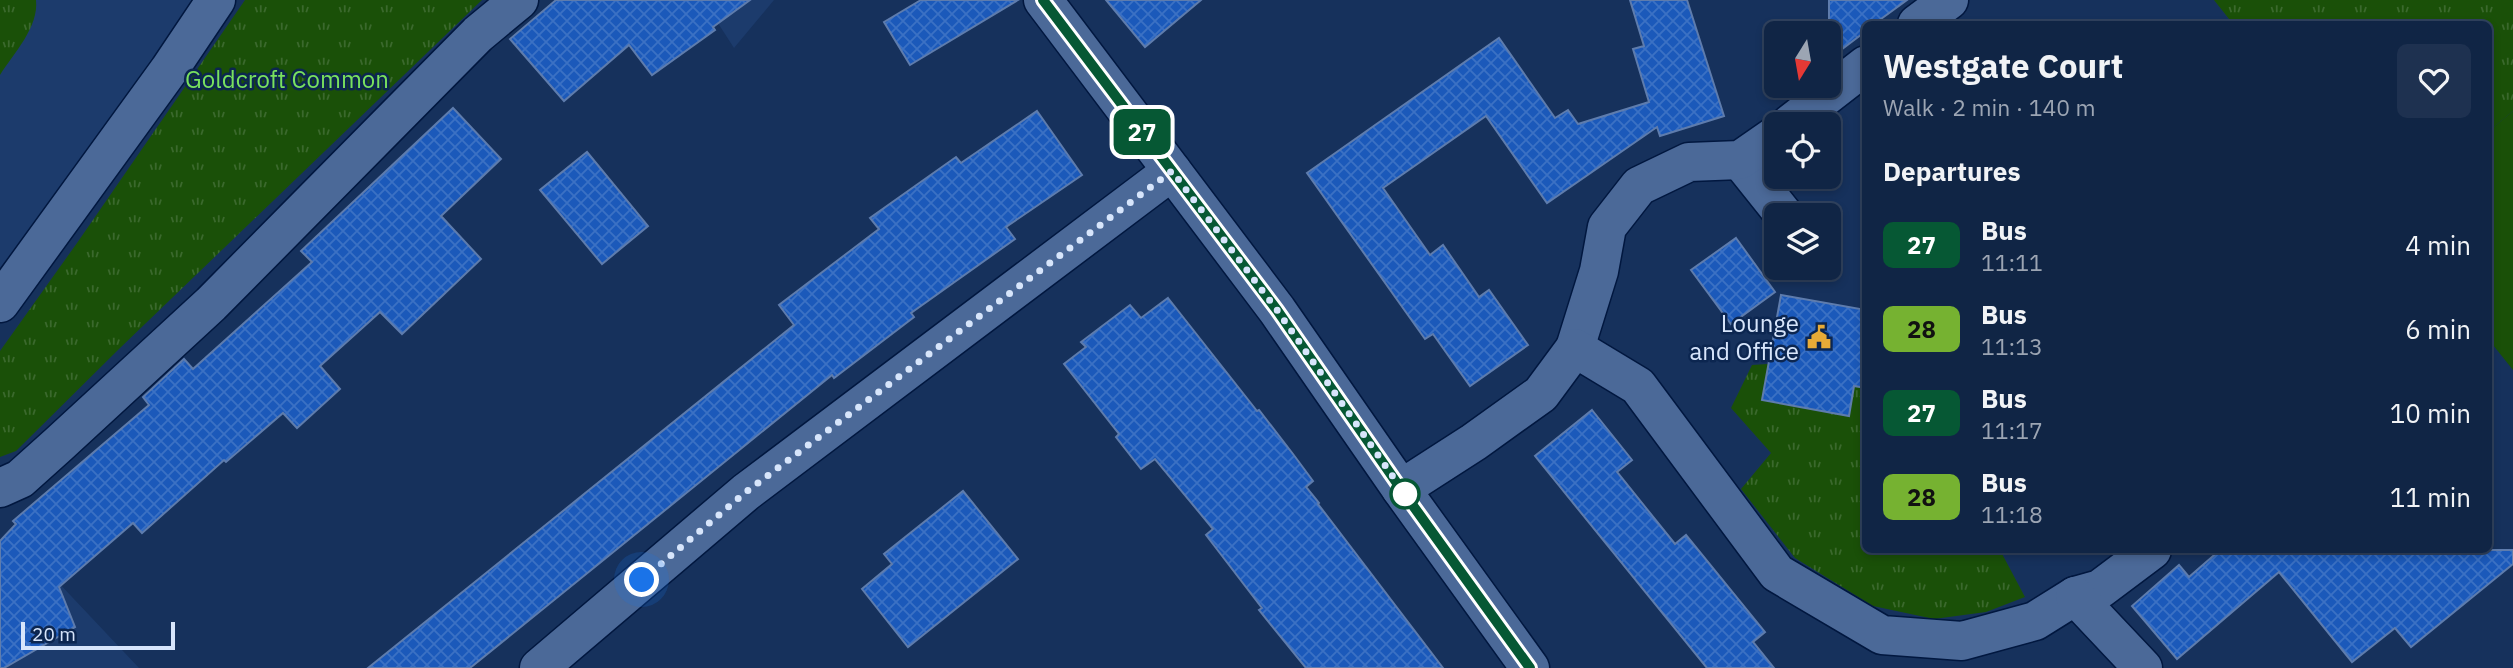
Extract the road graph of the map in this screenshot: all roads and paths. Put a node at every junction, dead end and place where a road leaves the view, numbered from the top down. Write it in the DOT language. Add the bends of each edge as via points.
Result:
graph roads {
  1 [pos="215,0"];
  2 [pos="519,0"];
  3 [pos="1043,0"];
  4 [pos="1949,0"];
  5 [pos="1921,21"];
  6 [pos="1862,68"];
  7 [pos="1805,112"];
  8 [pos="1764,143"];
  9 [pos="1740,160"];
  10 [pos="1172,171"];
  11 [pos="1774,203"];
  12 [pos="0,303"];
  13 [pos="1575,348"];
  14 [pos="0,488"];
  15 [pos="1401,489"];
  16 [pos="2148,553"];
  17 [pos="2075,596"];
  18 [pos="539,668"];
  19 [pos="1530,668"];
  20 [pos="2143,668"];
  1 -- 12 [label="street"];
  2 -- 14 [label="street" via="478,34 211,304 49,453"];
  3 -- 10 [label="street"];
  4 -- 5 [label="street"];
  6 -- 7 [label="street"];
  8 -- 9 [label="street"];
  9 -- 11 [label="street"];
  9 -- 13 [label="street" via="1689,162 1639,186 1607,227 1599,271"];
  10 -- 15 [label="street" via="1277,310"];
  10 -- 18 [label="street" via="746,492"];
  13 -- 15 [label="street" via="1541,394"];
  13 -- 17 [label="street" via="1638,386 1777,573 1882,635 1962,641 2035,621"];
  15 -- 19 [label="street"];
  16 -- 17 [label="street" via="2101,589"];
  17 -- 20 [label="street"];
}
